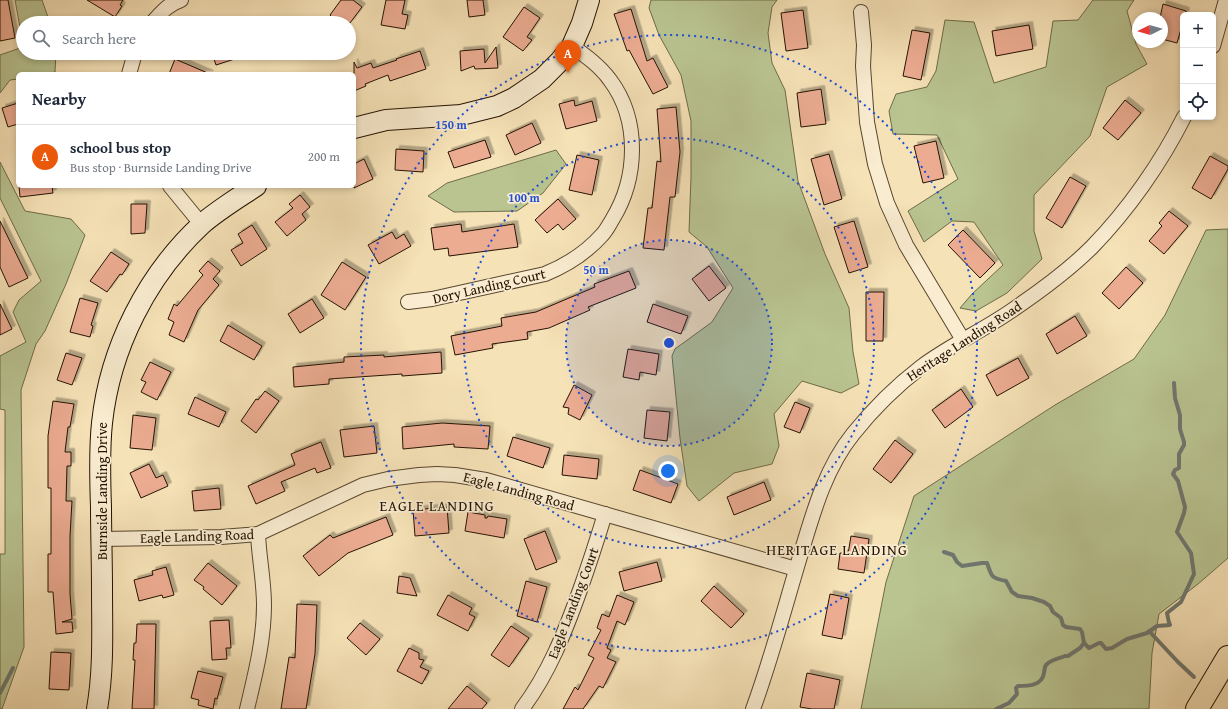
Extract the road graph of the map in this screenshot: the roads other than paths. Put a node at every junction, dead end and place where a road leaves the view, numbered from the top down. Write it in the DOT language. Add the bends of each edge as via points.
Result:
graph roads {
  1 [pos="181,0"];
  2 [pos="589,0"];
  3 [pos="1227,1"];
  4 [pos="860,12"];
  5 [pos="159,16"];
  6 [pos="1216,36"];
  7 [pos="572,46"];
  8 [pos="133,60"];
  9 [pos="130,72"];
  10 [pos="1182,120"];
  11 [pos="356,128"];
  12 [pos="172,188"];
  13 [pos="253,188"];
  14 [pos="202,225"];
  15 [pos="408,302"];
  16 [pos="963,340"];
  17 [pos="605,514"];
  18 [pos="258,534"];
  19 [pos="102,539"];
  20 [pos="796,569"];
  21 [pos="1228,657"];
  22 [pos="97,709"];
  23 [pos="246,709"];
  24 [pos="522,709"];
  25 [pos="753,709"];
  26 [pos="1197,709"];
  1 -- 5 [label="street" via="173,2"];
  2 -- 7 [label="street"];
  3 -- 6 [label="street"];
  4 -- 16 [label="street" via="864,45 866,122 874,164 887,203 906,245"];
  7 -- 11 [label="street" via="542,78 514,98 497,106 461,115 386,120"];
  7 -- 15 [label="street, Dory Landing Court" via="596,64 610,79 622,100 630,127 632,153 629,179 616,213 603,234 577,258 545,274"];
  8 -- 9 [label="street"];
  10 -- 16 [label="street, Heritage Landing Road" via="1159,162 1135,197 1092,247 1033,296"];
  12 -- 14 [label="street"];
  13 -- 14 [label="street, Burnside Landing Drive"];
  14 -- 19 [label="street, Burnside Landing Drive" via="180,248 154,282 129,325 116,358 102,423"];
  16 -- 20 [label="street, Heritage Landing Road" via="922,366 900,384 851,436 825,483"];
  17 -- 18 [label="street, Eagle Landing Road" via="486,480 422,474 363,485"];
  17 -- 20 [label="street, Eagle Landing Road"];
  17 -- 24 [label="street, Eagle Landing Court" via="565,632 551,662"];
  18 -- 19 [label="street, Eagle Landing Road"];
  18 -- 23 [label="street" via="264,605 262,636"];
  19 -- 22 [label="street, Burnside Landing Drive" via="102,660"];
  20 -- 25 [label="street, Heritage Landing Road" via="764,680"];
  21 -- 26 [label="highway"];
}
